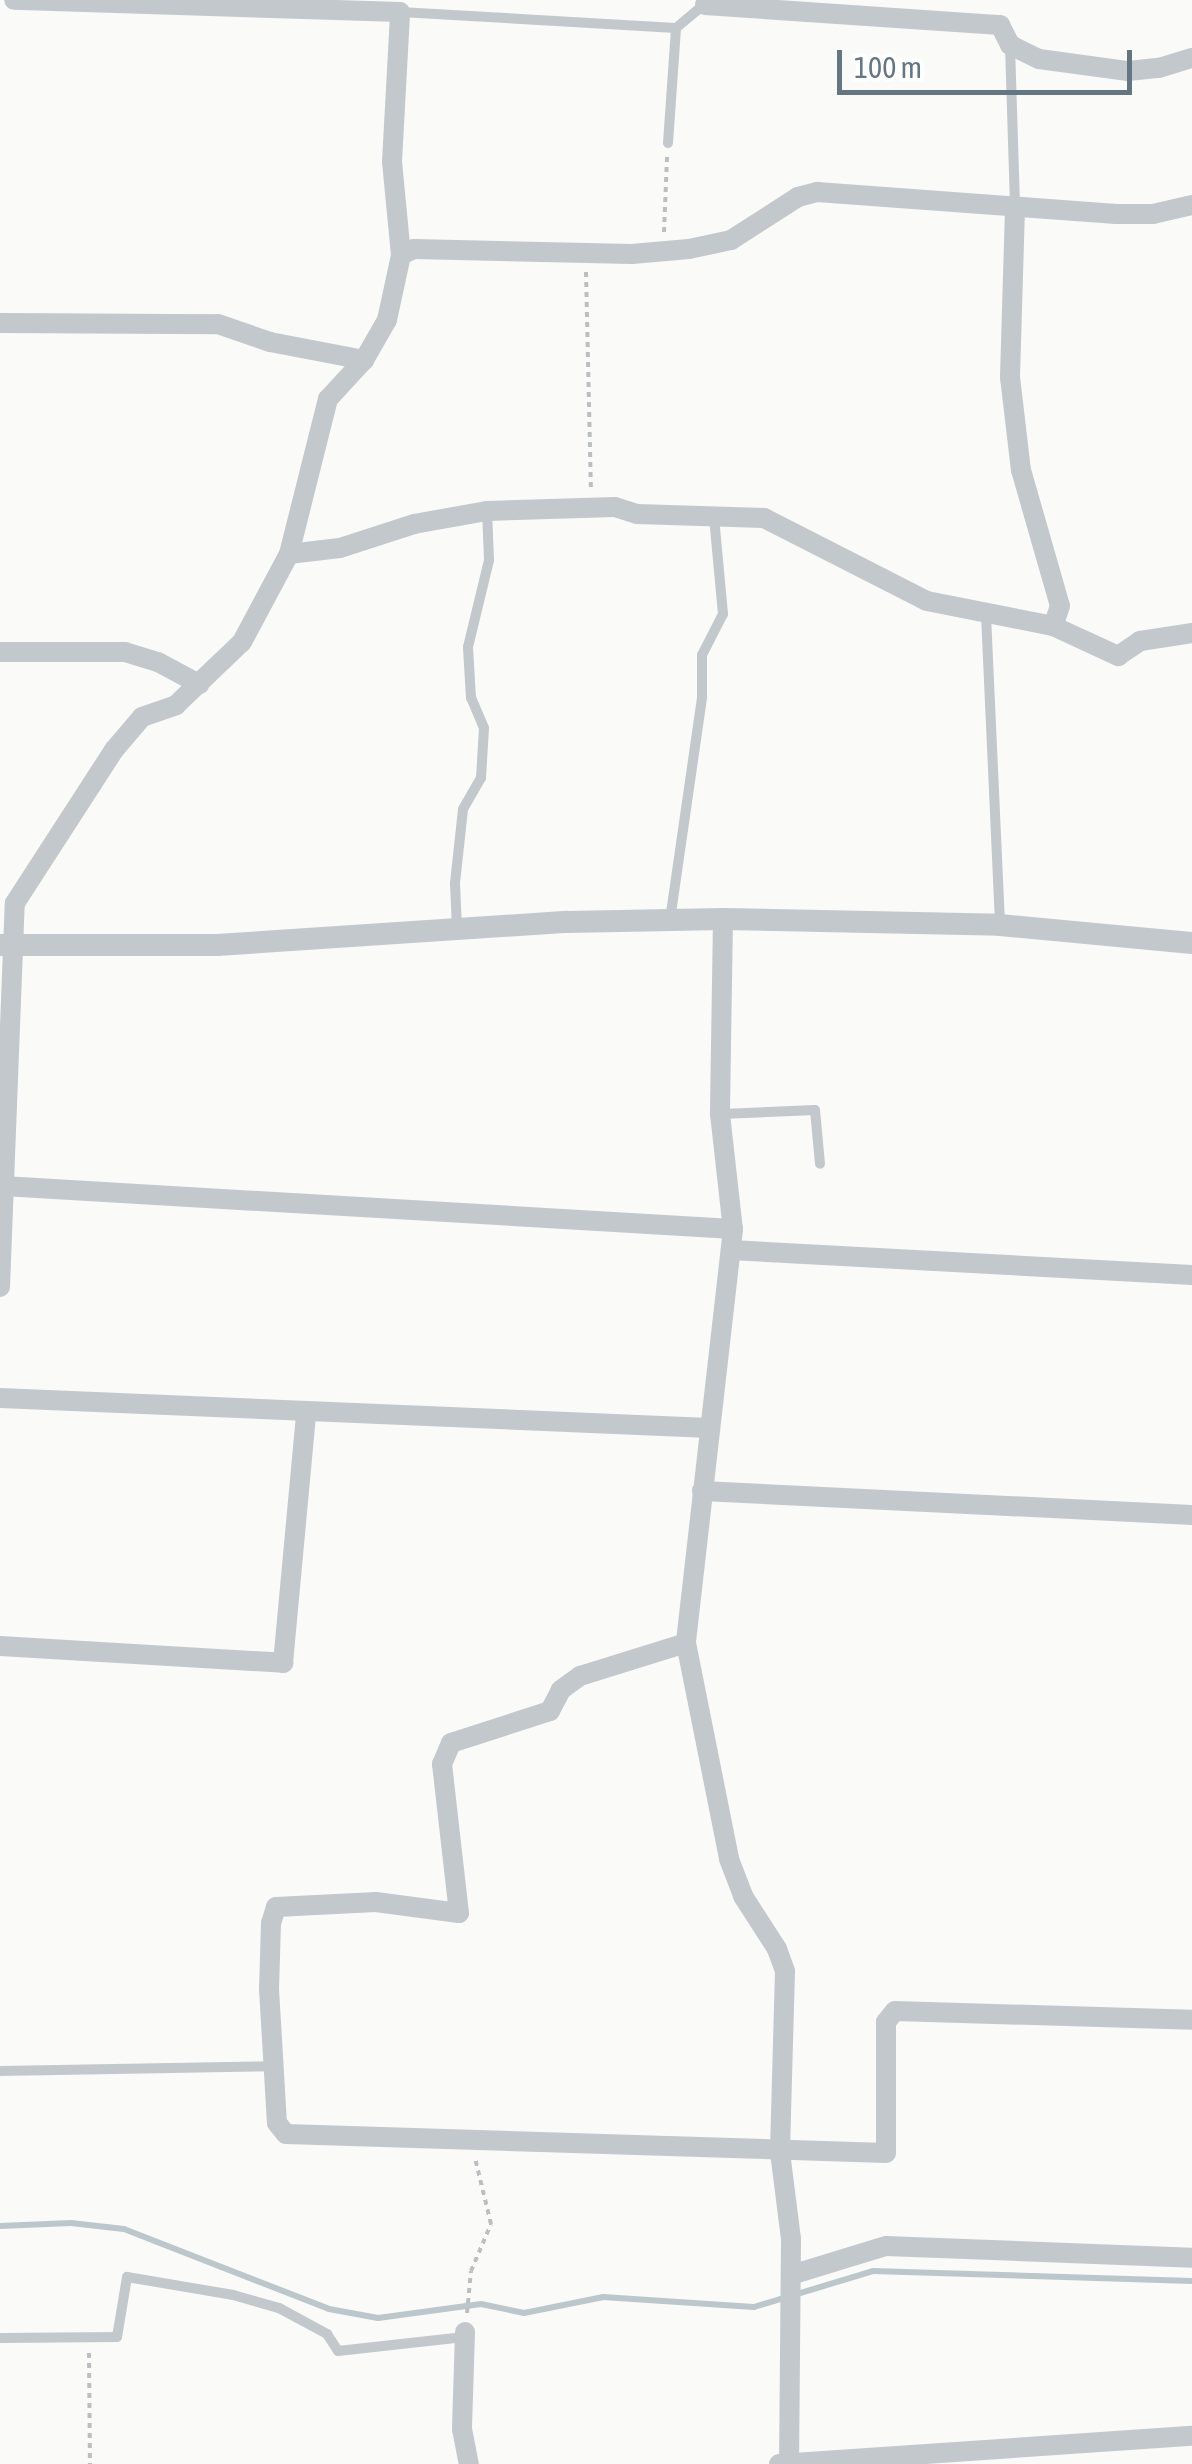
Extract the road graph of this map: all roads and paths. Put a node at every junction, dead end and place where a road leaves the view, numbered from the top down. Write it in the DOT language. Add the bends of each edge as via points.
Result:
graph roads {
  1 [pos="14,0"];
  2 [pos="704,3"];
  3 [pos="378,4"];
  4 [pos="400,12"];
  5 [pos="676,28"];
  6 [pos="1010,44"];
  7 [pos="1192,58"];
  8 [pos="668,144"];
  9 [pos="1188,200"];
  10 [pos="1015,208"];
  11 [pos="663,252"];
  12 [pos="586,253"];
  13 [pos="401,255"];
  14 [pos="0,324"];
  15 [pos="364,360"];
  16 [pos="592,507"];
  17 [pos="487,511"];
  18 [pos="714,516"];
  19 [pos="288,554"];
  20 [pos="986,614"];
  21 [pos="1053,626"];
  22 [pos="1192,633"];
  23 [pos="0,652"];
  24 [pos="199,684"];
  25 [pos="723,919"];
  26 [pos="670,920"];
  27 [pos="1000,925"];
  28 [pos="457,929"];
  29 [pos="1192,943"];
  30 [pos="8,945"];
  31 [pos="720,1114"];
  32 [pos="820,1164"];
  33 [pos="3,1186"];
  34 [pos="733,1228"];
  35 [pos="731,1250"];
  36 [pos="1192,1275"];
  37 [pos="0,1288"];
  38 [pos="0,1398"];
  39 [pos="306,1414"];
  40 [pos="709,1428"];
  41 [pos="702,1491"];
  42 [pos="1192,1515"];
  43 [pos="686,1643"];
  44 [pos="0,1646"];
  45 [pos="1192,2020"];
  46 [pos="275,2066"];
  47 [pos="0,2072"];
  48 [pos="471,2142"];
  49 [pos="780,2152"];
  50 [pos="1192,2258"];
  51 [pos="791,2275"];
  52 [pos="465,2335"];
  53 [pos="0,2338"];
  54 [pos="89,2338"];
  55 [pos="1192,2436"];
  56 [pos="865,2461"];
  57 [pos="784,2463"];
  58 [pos="90,2464"];
  59 [pos="469,2464"];
  1 -- 3 [label="street"];
  2 -- 5 [label="lane"];
  2 -- 6 [label="street" via="1000,24"];
  3 -- 4 [label="street"];
  4 -- 5 [label="lane"];
  4 -- 13 [label="street" via="392,162"];
  5 -- 8 [label="lane"];
  6 -- 7 [label="street" via="1040,59 1128,71"];
  6 -- 10 [label="lane"];
  8 -- 11 [label="path"];
  9 -- 10 [label="street" via="1153,214"];
  10 -- 11 [label="street" via="817,192 731,240"];
  10 -- 21 [label="street" via="1010,377 1021,470 1060,606"];
  11 -- 12 [label="street"];
  12 -- 13 [label="street" via="414,248"];
  12 -- 16 [label="path"];
  13 -- 15 [label="street" via="387,320"];
  14 -- 15 [label="street" via="218,324 270,342"];
  15 -- 19 [label="street" via="328,398"];
  16 -- 17 [label="street"];
  16 -- 18 [label="street"];
  17 -- 19 [label="street" via="414,524 340,548"];
  17 -- 28 [label="lane" via="489,560 468,647 471,698 484,728 482,778 462,810"];
  18 -- 20 [label="street" via="764,518 892,586"];
  18 -- 26 [label="lane" via="723,614 702,654 702,697"];
  19 -- 24 [label="street" via="242,642"];
  20 -- 21 [label="street"];
  20 -- 27 [label="lane"];
  21 -- 22 [label="street" via="1118,656 1140,641"];
  23 -- 24 [label="street" via="125,652"];
  24 -- 30 [label="street" via="176,705 142,717 114,750 15,904"];
  25 -- 26 [label="street"];
  25 -- 27 [label="street"];
  25 -- 31 [label="street"];
  26 -- 28 [label="street"];
  27 -- 29 [label="street"];
  28 -- 30 [label="street" via="217,945"];
  30 -- 33 [label="street"];
  31 -- 32 [label="lane" via="815,1110"];
  31 -- 34 [label="street"];
  33 -- 34 [label="street"];
  33 -- 37 [label="street"];
  34 -- 35 [label="street"];
  35 -- 36 [label="street"];
  35 -- 40 [label="street"];
  38 -- 39 [label="street"];
  39 -- 40 [label="street"];
  39 -- 44 [label="street" via="283,1663"];
  40 -- 41 [label="street"];
  41 -- 42 [label="street"];
  41 -- 43 [label="street"];
  43 -- 46 [label="street" via="580,1676 561,1690 550,1712 452,1742 442,1764 459,1912 376,1902 276,1906 269,1989"];
  43 -- 49 [label="street" via="729,1860 785,1972"];
  45 -- 49 [label="street" via="895,2011 886,2022 886,2153"];
  46 -- 47 [label="lane"];
  46 -- 48 [label="street" via="277,2123 286,2134"];
  48 -- 49 [label="street"];
  48 -- 52 [label="path" via="491,2224 471,2271"];
  49 -- 51 [label="street"];
  50 -- 51 [label="street" via="886,2246"];
  51 -- 57 [label="street"];
  52 -- 54 [label="lane" via="338,2351 327,2334 279,2308 127,2277 118,2338"];
  52 -- 59 [label="street" via="462,2429"];
  53 -- 54 [label="lane"];
  54 -- 58 [label="path"];
  55 -- 56 [label="street"];
  56 -- 57 [label="street"];
}
